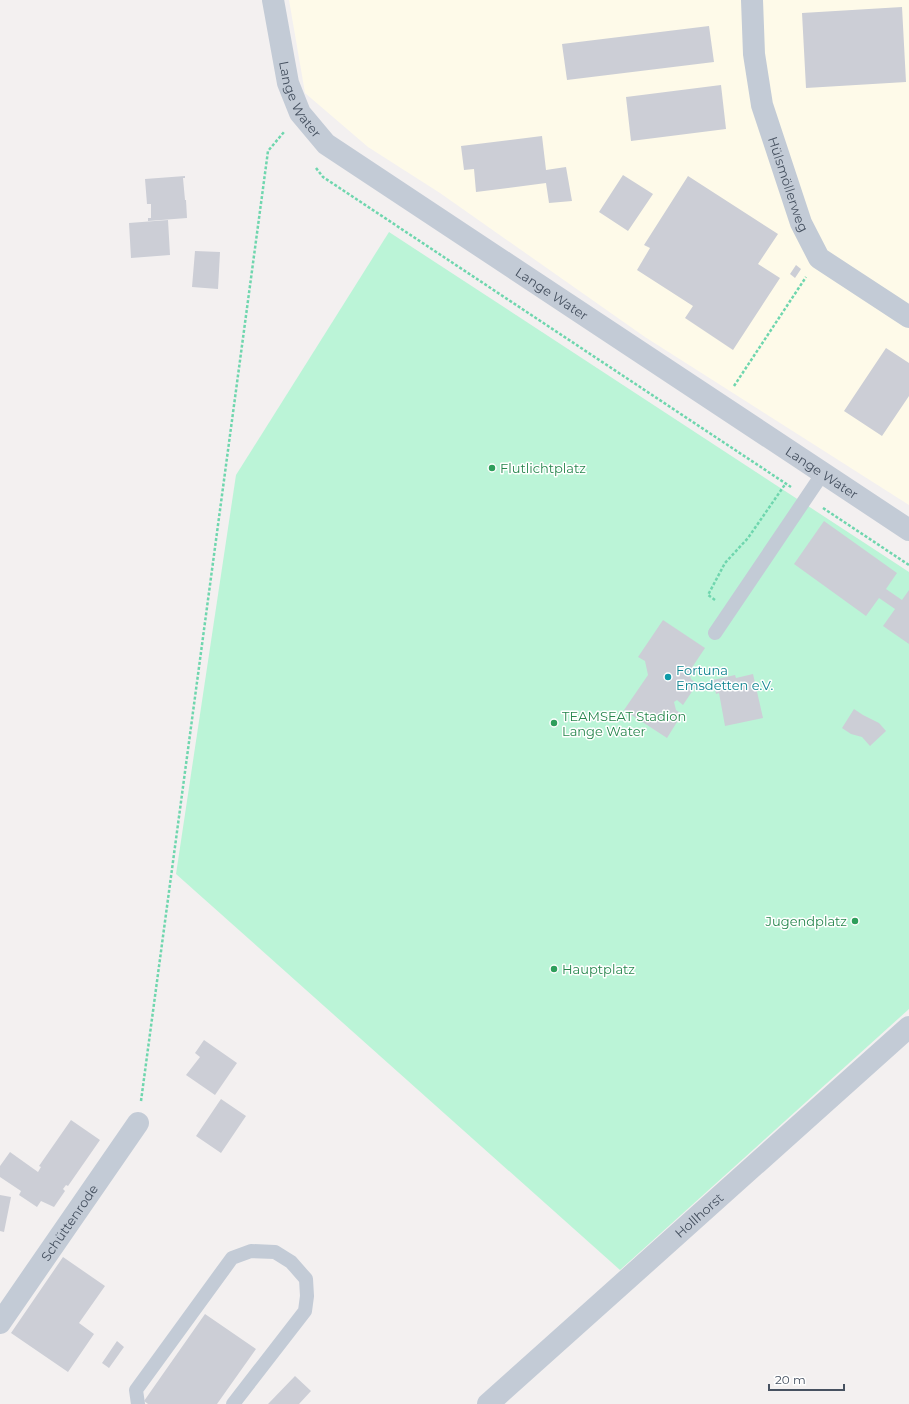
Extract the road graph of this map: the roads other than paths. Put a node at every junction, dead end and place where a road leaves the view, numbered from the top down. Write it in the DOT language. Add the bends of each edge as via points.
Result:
graph roads {
  1 [pos="273,0"];
  2 [pos="752,0"];
  3 [pos="909,317"];
  4 [pos="823,473"];
  5 [pos="909,530"];
  6 [pos="715,633"];
  7 [pos="909,1027"];
  8 [pos="138,1122"];
  9 [pos="0,1322"];
  10 [pos="138,1404"];
  11 [pos="233,1404"];
  12 [pos="488,1404"];
  1 -- 4 [label="street, Lange Water" via="288,83 300,113 326,144"];
  2 -- 3 [label="street, Hülsmöllerweg" via="754,54 762,105 801,223 819,258"];
  4 -- 5 [label="street, Lange Water"];
  4 -- 6 [label="lane"];
  7 -- 12 [label="street, Hollhorst"];
  8 -- 9 [label="street, Schüttenrode"];
  10 -- 11 [label="lane" via="136,1390 232,1258 251,1251 275,1252 290,1262 306,1279 308,1296 305,1311"];
}
